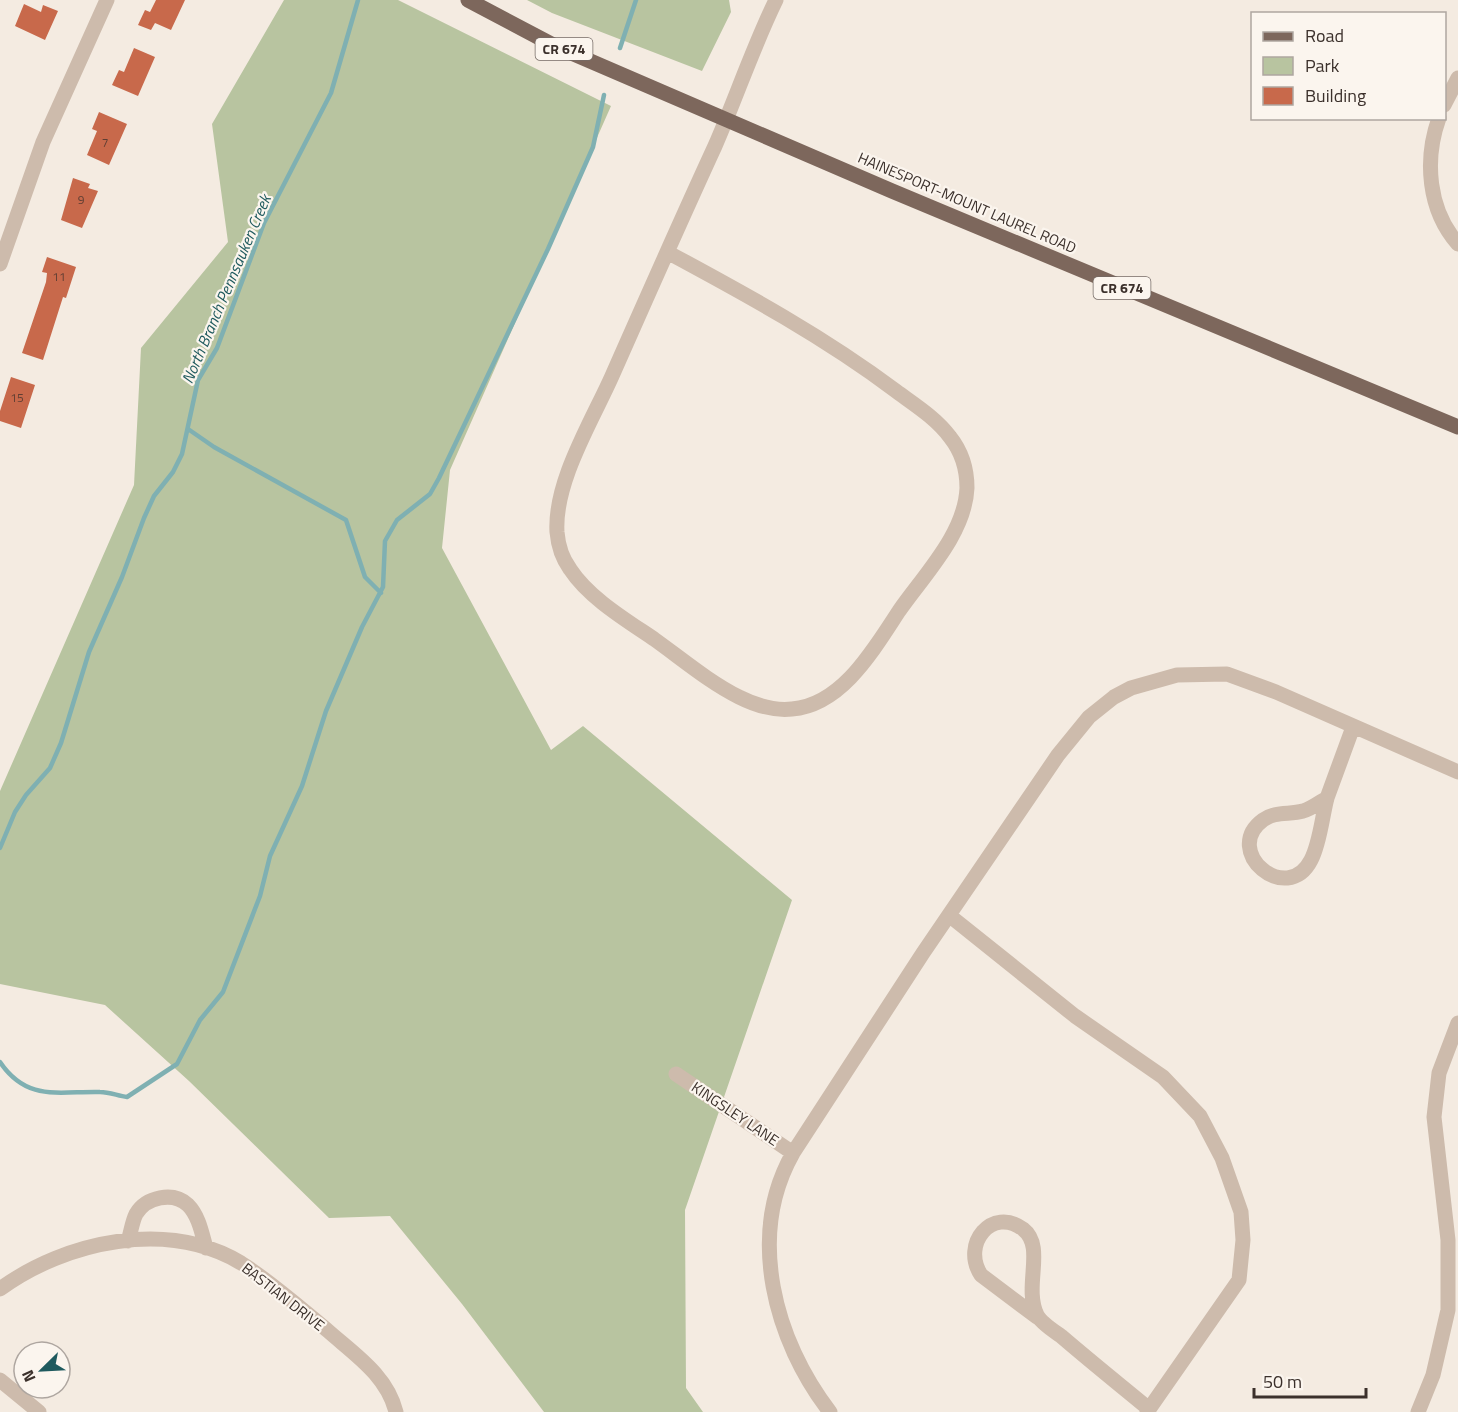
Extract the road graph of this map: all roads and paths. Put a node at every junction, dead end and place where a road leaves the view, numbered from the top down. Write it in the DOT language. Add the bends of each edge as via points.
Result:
graph roads {
  1 [pos="107,0"];
  2 [pos="468,0"];
  3 [pos="776,0"];
  4 [pos="1458,78"];
  5 [pos="1446,101"];
  6 [pos="726,119"];
  7 [pos="1438,120"];
  8 [pos="1458,244"];
  9 [pos="667,252"];
  10 [pos="0,264"];
  11 [pos="1458,427"];
  12 [pos="1353,727"];
  13 [pos="1458,772"];
  14 [pos="1327,798"];
  15 [pos="950,916"];
  16 [pos="1458,1023"];
  17 [pos="676,1074"];
  18 [pos="793,1153"];
  19 [pos="128,1241"];
  20 [pos="206,1248"];
  21 [pos="0,1289"];
  22 [pos="1037,1317"];
  23 [pos="0,1380"];
  24 [pos="1148,1411"];
  25 [pos="39,1412"];
  26 [pos="396,1412"];
  27 [pos="830,1412"];
  28 [pos="1418,1412"];
  1 -- 10 [label="street" via="43,142"];
  2 -- 6 [label="main road, HAINESPORT-MOUNT LAUREL ROAD / CR 674" via="553,45"];
  3 -- 6 [label="street"];
  4 -- 5 [label="street"];
  6 -- 9 [label="street"];
  6 -- 11 [label="main road, HAINESPORT-MOUNT LAUREL ROAD / CR 674"];
  7 -- 8 [label="street" via="1432,144 1432,192 1445,225"];
  9 -- 9 [label="street" via="570,470 558,512 561,552 570,569 599,599 723,688 774,709 809,706 825,699 854,673 945,545 964,508 965,469 949,434 881,380 769,306"];
  12 -- 13 [label="street"];
  12 -- 14 [label="street"];
  12 -- 15 [label="street" via="1227,674 1186,674 1131,688 1103,704 1078,729"];
  14 -- 14 [label="street" via="1304,811 1273,815 1256,827 1251,836 1252,856 1264,873 1285,878 1304,869 1311,860"];
  15 -- 18 [label="street"];
  15 -- 24 [label="street" via="1075,1016 1163,1077 1200,1116 1222,1158 1241,1212 1239,1280"];
  16 -- 28 [label="street" via="1439,1073 1434,1118 1448,1240 1448,1310 1433,1375"];
  17 -- 18 [label="street, KINGSLEY LANE"];
  18 -- 27 [label="street" via="773,1206 769,1250 772,1278 802,1372"];
  19 -- 20 [label="street, BASTIAN DRIVE" via="161,1239"];
  19 -- 20 [label="street" via="140,1209 156,1198 168,1197 189,1206 200,1224"];
  19 -- 21 [label="street, BASTIAN DRIVE" via="61,1257"];
  20 -- 26 [label="street, BASTIAN DRIVE" via="240,1263 361,1358 388,1390"];
  22 -- 22 [label="street" via="1030,1288 1035,1257 1030,1237 1015,1224 994,1224 978,1236 974,1246 976,1266 981,1275"];
  22 -- 24 [label="street"];
  23 -- 25 [label="street"];
}
